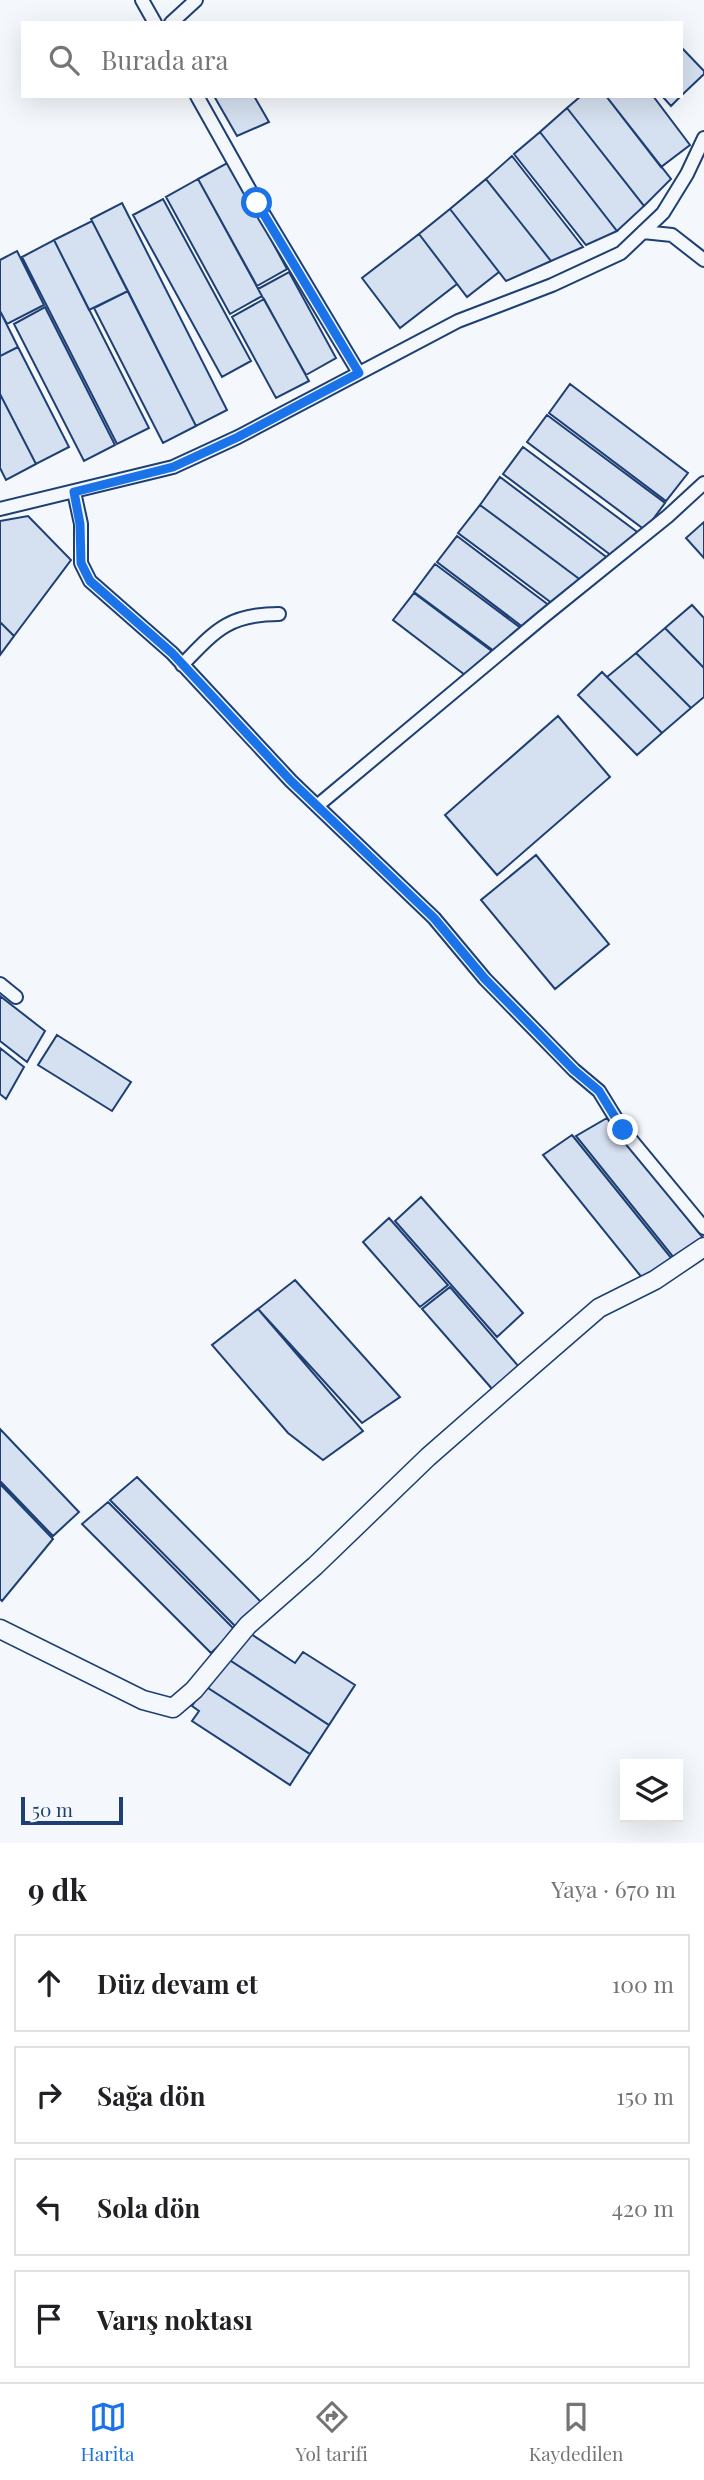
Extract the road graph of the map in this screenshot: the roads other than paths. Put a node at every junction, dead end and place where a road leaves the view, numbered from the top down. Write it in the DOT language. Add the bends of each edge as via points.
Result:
graph roads {
  1 [pos="142,0"];
  2 [pos="196,0"];
  3 [pos="154,21"];
  4 [pos="173,21"];
  5 [pos="198,98"];
  6 [pos="704,138"];
  7 [pos="643,232"];
  8 [pos="704,260"];
  9 [pos="359,373"];
  10 [pos="704,482"];
  11 [pos="74,492"];
  12 [pos="0,509"];
  13 [pos="279,614"];
  14 [pos="182,665"];
  15 [pos="317,806"];
  16 [pos="0,984"];
  17 [pos="16,998"];
  18 [pos="704,1228"];
  19 [pos="704,1247"];
  20 [pos="0,1629"];
  1 -- 3 [label="street"];
  2 -- 4 [label="street"];
  5 -- 9 [label="street"];
  6 -- 7 [label="street" via="663,213"];
  7 -- 8 [label="street" via="672,234"];
  7 -- 9 [label="street" via="621,253 458,321"];
  9 -- 11 [label="street" via="173,467"];
  10 -- 15 [label="street"];
  11 -- 12 [label="street"];
  11 -- 14 [label="street" via="81,563 90,581"];
  13 -- 14 [label="street" via="256,614 227,623"];
  14 -- 15 [label="street"];
  15 -- 18 [label="street" via="434,918 485,979 599,1091 623,1130"];
  16 -- 17 [label="street"];
  19 -- 20 [label="street" via="656,1280 599,1308 532,1366 248,1625 194,1690 173,1708 143,1700"];
}
